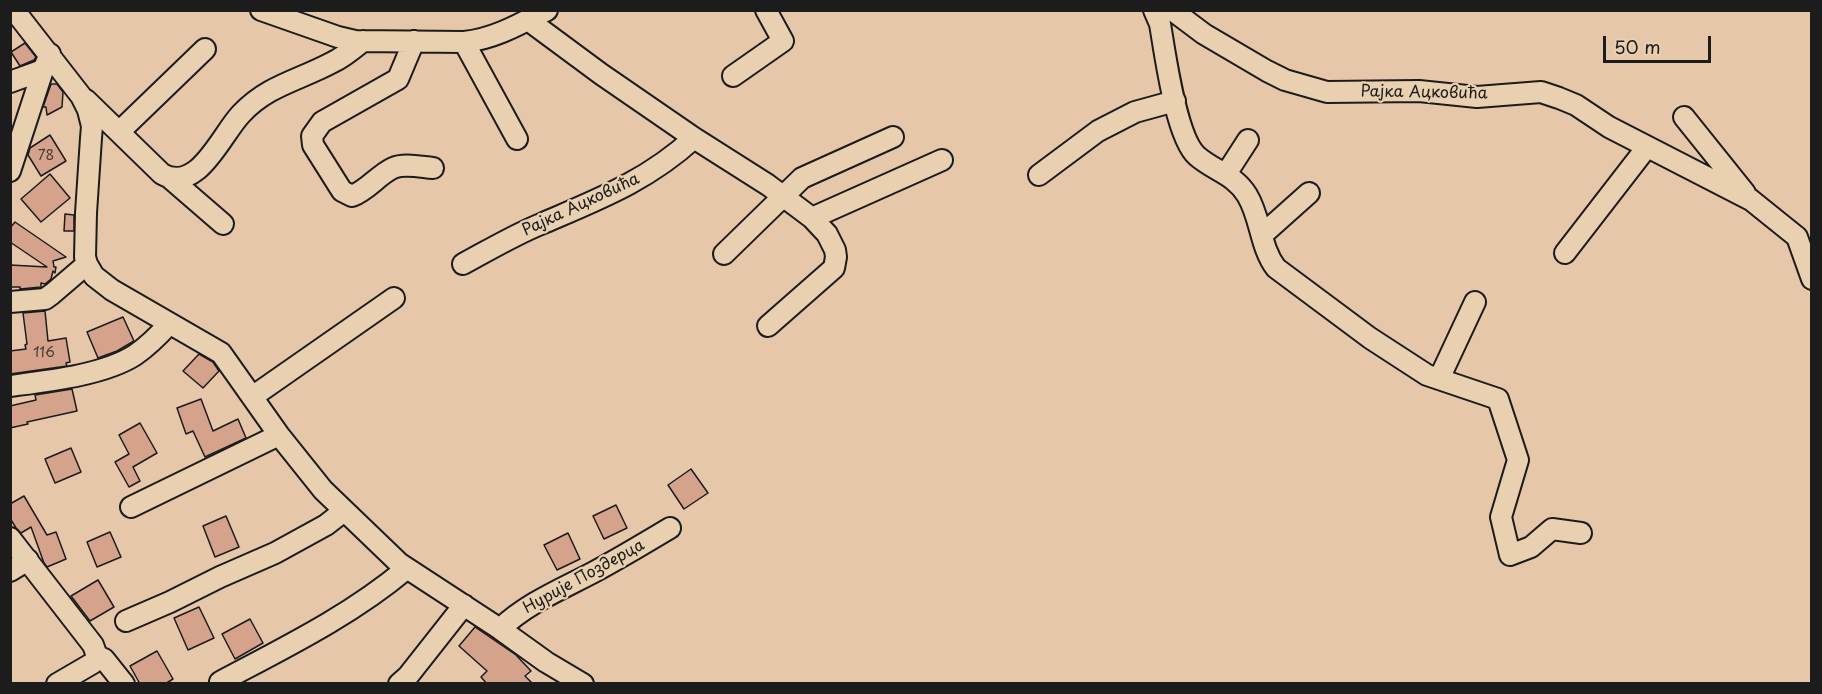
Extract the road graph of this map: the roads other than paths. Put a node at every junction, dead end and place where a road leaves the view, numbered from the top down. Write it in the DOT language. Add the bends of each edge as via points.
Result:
graph roads {
  1 [pos="14,10"];
  2 [pos="261,10"];
  3 [pos="547,10"];
  4 [pos="766,10"];
  5 [pos="1154,10"];
  6 [pos="1172,10"];
  7 [pos="528,20"];
  8 [pos="363,41"];
  9 [pos="414,41"];
  10 [pos="464,42"];
  11 [pos="205,49"];
  12 [pos="46,62"];
  13 [pos="733,76"];
  14 [pos="10,82"];
  15 [pos="81,96"];
  16 [pos="1175,101"];
  17 [pos="1684,117"];
  18 [pos="119,132"];
  19 [pos="893,137"];
  20 [pos="694,138"];
  21 [pos="517,139"];
  22 [pos="1248,140"];
  23 [pos="1647,147"];
  24 [pos="942,160"];
  25 [pos="433,168"];
  26 [pos="10,171"];
  27 [pos="1226,174"];
  28 [pos="1039,175"];
  29 [pos="176,179"];
  30 [pos="1309,193"];
  31 [pos="783,196"];
  32 [pos="1751,200"];
  33 [pos="812,218"];
  34 [pos="224,224"];
  35 [pos="1262,235"];
  36 [pos="1804,236"];
  37 [pos="1565,253"];
  38 [pos="724,254"];
  39 [pos="87,264"];
  40 [pos="463,264"];
  41 [pos="1812,279"];
  42 [pos="394,298"];
  43 [pos="10,302"];
  44 [pos="1475,302"];
  45 [pos="169,324"];
  46 [pos="768,326"];
  47 [pos="1439,379"];
  48 [pos="10,386"];
  49 [pos="252,397"];
  50 [pos="279,435"];
  51 [pos="131,507"];
  52 [pos="344,511"];
  53 [pos="670,528"];
  54 [pos="1581,533"];
  55 [pos="10,538"];
  56 [pos="28,560"];
  57 [pos="406,569"];
  58 [pos="10,571"];
  59 [pos="464,605"];
  60 [pos="126,621"];
  61 [pos="500,629"];
  62 [pos="97,656"];
  63 [pos="220,682"];
  64 [pos="57,684"];
  65 [pos="124,684"];
  66 [pos="399,684"];
  67 [pos="583,684"];
  1 -- 12 [label="street"];
  2 -- 8 [label="street" via="338,38"];
  3 -- 7 [label="street"];
  4 -- 13 [label="street" via="783,41"];
  5 -- 16 [label="street"];
  6 -- 23 [label="street, Рајка Ацковића" via="1267,71 1308,87 1339,93 1419,91 1477,97 1541,92 1576,105"];
  7 -- 10 [label="street" via="493,36"];
  7 -- 20 [label="street"];
  8 -- 9 [label="street"];
  8 -- 29 [label="street" via="334,62 271,89 241,114 210,157 191,174"];
  9 -- 10 [label="street"];
  9 -- 25 [label="street" via="398,79 322,122 312,136 313,145 342,191 352,196 394,168"];
  10 -- 21 [label="street"];
  11 -- 18 [label="street"];
  12 -- 14 [label="street"];
  12 -- 15 [label="street"];
  12 -- 26 [label="street"];
  15 -- 18 [label="street"];
  15 -- 39 [label="street" via="92,126"];
  16 -- 27 [label="street" via="1191,150"];
  16 -- 28 [label="street" via="1135,112 1098,131"];
  17 -- 32 [label="street, Рајка Ацковића"];
  18 -- 29 [label="street" via="162,174"];
  19 -- 31 [label="street" via="802,178"];
  20 -- 31 [label="street"];
  20 -- 40 [label="street, Рајка Ацковића" via="667,162 621,189"];
  22 -- 27 [label="street"];
  23 -- 32 [label="street, Рајка Ацковића"];
  23 -- 37 [label="street"];
  24 -- 33 [label="street"];
  27 -- 35 [label="street" via="1246,193"];
  29 -- 34 [label="street"];
  30 -- 35 [label="street"];
  31 -- 33 [label="street"];
  31 -- 38 [label="street"];
  32 -- 36 [label="street, Рајка Ацковића"];
  33 -- 46 [label="street" via="831,240 836,264"];
  35 -- 47 [label="street" via="1268,256 1282,274 1405,362"];
  36 -- 41 [label="street"];
  39 -- 43 [label="street" via="45,299"];
  39 -- 45 [label="street" via="94,276 112,290"];
  42 -- 49 [label="street"];
  44 -- 47 [label="street"];
  45 -- 48 [label="street" via="152,342 122,361 86,374"];
  45 -- 49 [label="street" via="221,353"];
  47 -- 54 [label="street" via="1498,399 1518,460 1501,517 1510,555 1531,547 1552,529"];
  49 -- 50 [label="street"];
  50 -- 51 [label="street"];
  50 -- 52 [label="street"];
  52 -- 57 [label="street"];
  52 -- 60 [label="street" via="285,548"];
  53 -- 61 [label="street, Нурије Поздерца" via="532,604"];
  55 -- 56 [label="street"];
  56 -- 58 [label="street"];
  56 -- 62 [label="street" via="93,645"];
  57 -- 59 [label="street"];
  57 -- 63 [label="street" via="379,592 330,623"];
  59 -- 61 [label="street"];
  59 -- 66 [label="street"];
  61 -- 67 [label="street"];
  62 -- 64 [label="street" via="93,663"];
  62 -- 65 [label="street"];
}
